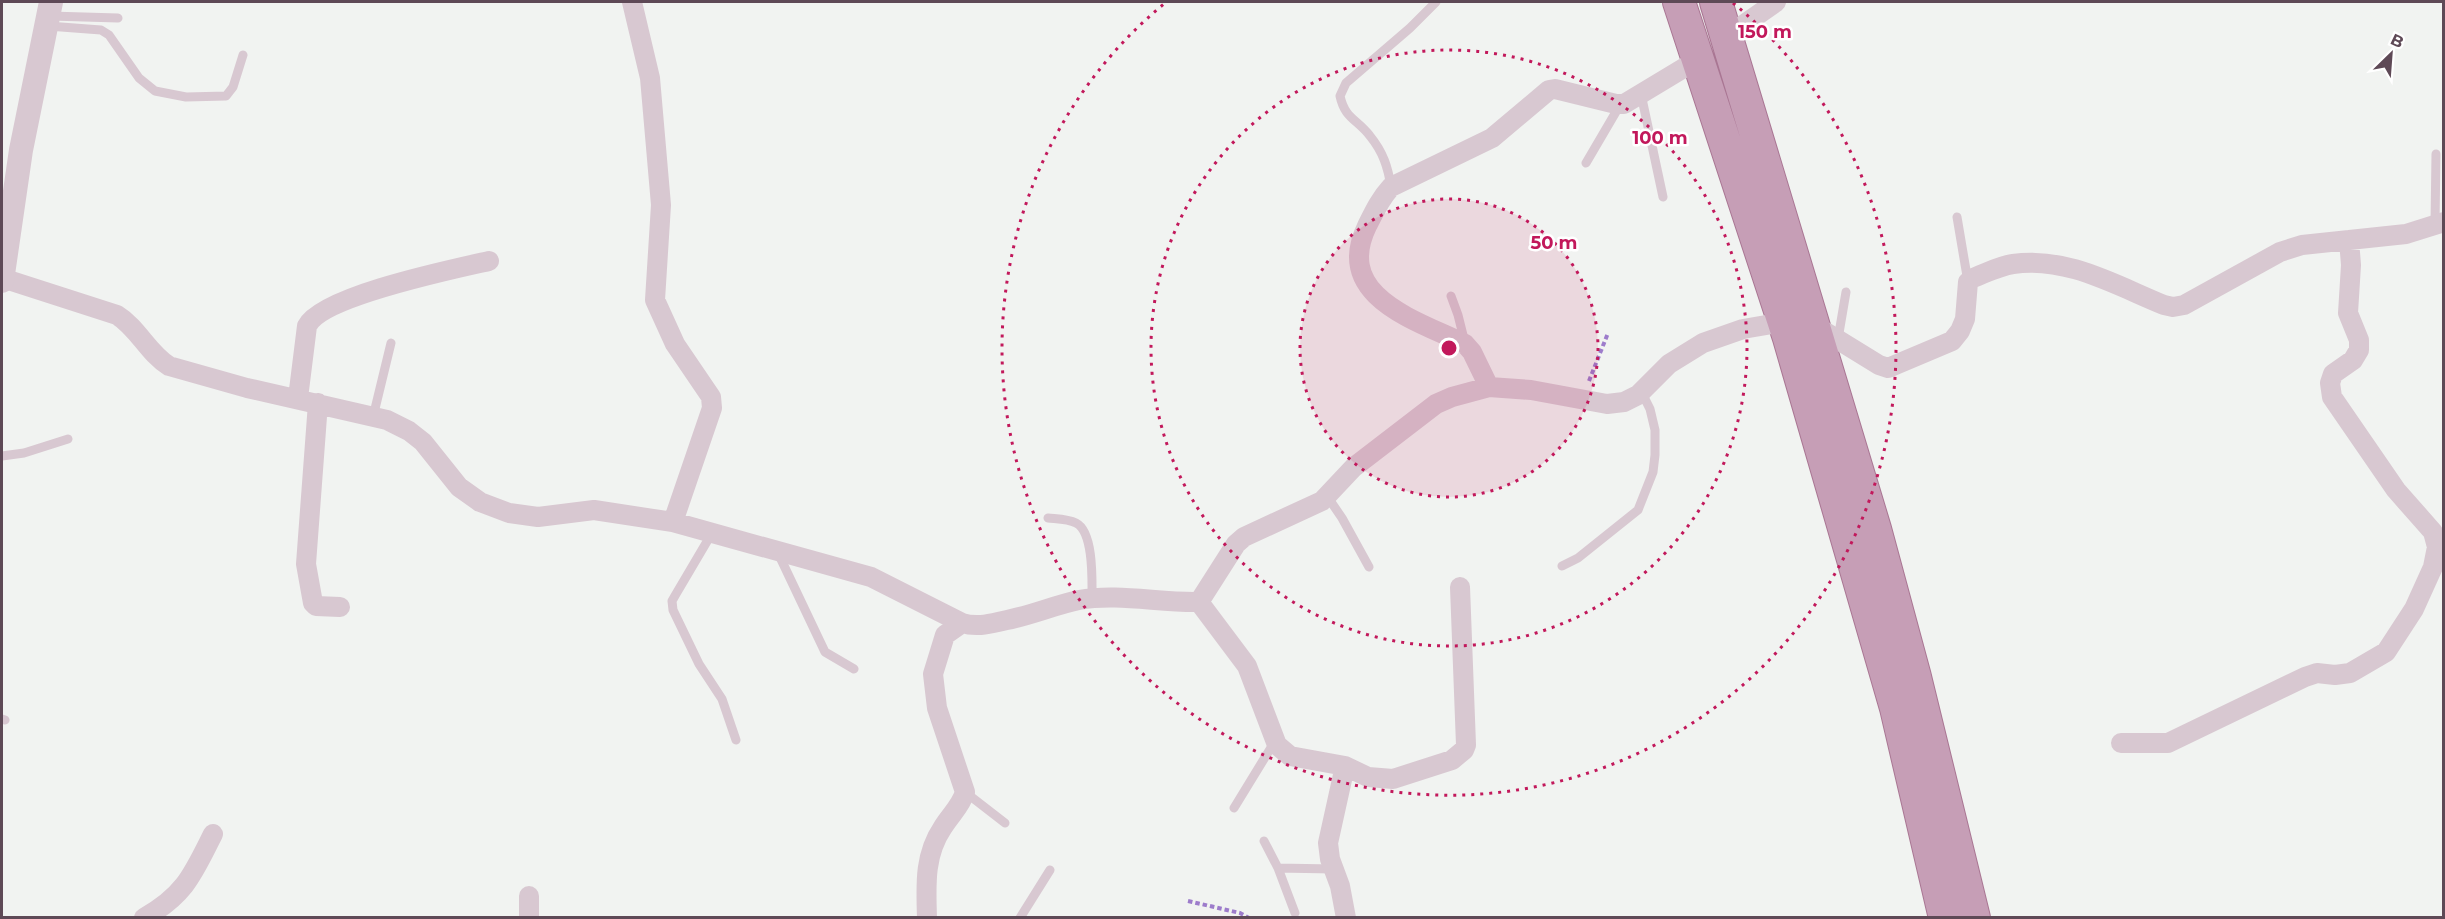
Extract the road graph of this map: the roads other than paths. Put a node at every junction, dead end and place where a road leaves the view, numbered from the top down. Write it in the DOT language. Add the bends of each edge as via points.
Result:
graph roads {
  1 [pos="632,2"];
  2 [pos="1436,2"];
  3 [pos="1679,2"];
  4 [pos="1716,2"];
  5 [pos="1776,2"];
  6 [pos="48,14"];
  7 [pos="118,18"];
  8 [pos="1726,37"];
  9 [pos="243,55"];
  10 [pos="1697,60"];
  11 [pos="1641,94"];
  12 [pos="1620,105"];
  13 [pos="2436,154"];
  14 [pos="1586,163"];
  15 [pos="1391,187"];
  16 [pos="1663,197"];
  17 [pos="1957,217"];
  18 [pos="2439,223"];
  19 [pos="2349,240"];
  20 [pos="489,261"];
  21 [pos="2,280"];
  22 [pos="1968,282"];
  23 [pos="1846,292"];
  24 [pos="1451,296"];
  25 [pos="1812,329"];
  26 [pos="391,343"];
  27 [pos="1465,344"];
  28 [pos="1489,387"];
  29 [pos="1641,391"];
  30 [pos="298,398"];
  31 [pos="318,403"];
  32 [pos="373,417"];
  33 [pos="68,439"];
  34 [pos="2,456"];
  35 [pos="1327,496"];
  36 [pos="1048,518"];
  37 [pos="673,522"];
  38 [pos="712,533"];
  39 [pos="777,551"];
  40 [pos="1562,566"];
  41 [pos="1369,567"];
  42 [pos="1460,587"];
  43 [pos="1092,599"];
  44 [pos="1199,602"];
  45 [pos="340,607"];
  46 [pos="962,623"];
  47 [pos="854,669"];
  48 [pos="736,740"];
  49 [pos="1275,741"];
  50 [pos="2121,743"];
  51 [pos="1345,766"];
  52 [pos="965,792"];
  53 [pos="1234,808"];
  54 [pos="1005,823"];
  55 [pos="213,834"];
  56 [pos="1264,842"];
  57 [pos="1278,867"];
  58 [pos="1334,869"];
  59 [pos="1050,870"];
  60 [pos="529,896"];
  61 [pos="1295,913"];
  62 [pos="144,918"];
  63 [pos="529,918"];
  64 [pos="927,918"];
  65 [pos="1020,918"];
  66 [pos="1346,918"];
  67 [pos="1944,918"];
  68 [pos="1974,918"];
  1 -- 37 [label="street" via="650,78 661,205 655,300 675,345 711,397 712,408"];
  2 -- 15 [label="lane" via="1354,75 1340,96 1346,114 1357,121 1382,153"];
  3 -- 10 [label="highway"];
  4 -- 8 [label="highway"];
  5 -- 8 [label="street"];
  6 -- 7 [label="lane"];
  6 -- 9 [label="lane" via="109,35 139,78 155,91 169,95 226,96 233,87"];
  6 -- 21 [label="street" via="21,150"];
  8 -- 25 [label="highway"];
  10 -- 11 [label="street"];
  10 -- 25 [label="highway"];
  11 -- 12 [label="street"];
  11 -- 16 [label="lane"];
  12 -- 14 [label="lane"];
  12 -- 15 [label="street" via="1549,90 1492,138"];
  13 -- 18 [label="lane"];
  15 -- 27 [label="street" via="1381,198 1360,242 1359,266 1369,289 1389,307"];
  17 -- 22 [label="lane"];
  18 -- 19 [label="street" via="2406,234"];
  19 -- 22 [label="street" via="2302,245 2280,252 2174,307 2069,266 2039,262 2010,264"];
  19 -- 50 [label="street" via="2348,313 2360,340 2359,350 2353,360 2332,374 2332,396 2396,490 2433,532 2437,547 2433,567 2414,609 2386,652 2350,673 2305,677 2168,743"];
  20 -- 30 [label="street" via="362,295 311,319"];
  21 -- 30 [label="street" via="117,315 169,366"];
  22 -- 25 [label="street" via="1965,319 1952,341 1895,366 1879,365"];
  23 -- 25 [label="lane"];
  24 -- 27 [label="lane"];
  25 -- 29 [label="street" via="1743,329 1702,343 1669,364"];
  25 -- 67 [label="highway"];
  25 -- 68 [label="highway" via="1875,529"];
  26 -- 32 [label="lane"];
  27 -- 28 [label="street"];
  28 -- 29 [label="street" via="1531,390 1607,404 1624,402"];
  28 -- 35 [label="street" via="1436,404 1354,466"];
  29 -- 40 [label="lane" via="1655,430 1656,455 1638,510 1578,558"];
  30 -- 31 [label="street"];
  31 -- 32 [label="street"];
  31 -- 45 [label="street" via="306,564 313,603"];
  32 -- 37 [label="street" via="409,431 423,442 459,487 480,502 509,513 538,517 606,511"];
  33 -- 34 [label="lane"];
  35 -- 41 [label="lane"];
  35 -- 44 [label="street" via="1312,507 1244,537"];
  36 -- 43 [label="lane" via="1076,523 1087,535"];
  37 -- 38 [label="street"];
  38 -- 39 [label="street"];
  38 -- 48 [label="lane" via="672,601 673,610 699,664 722,699"];
  39 -- 46 [label="street" via="878,580"];
  39 -- 47 [label="lane" via="825,652"];
  42 -- 51 [label="street" via="1464,750 1452,760 1393,779 1368,777"];
  43 -- 44 [label="street"];
  43 -- 46 [label="street" via="1013,619 974,626"];
  44 -- 49 [label="street" via="1246,666"];
  46 -- 52 [label="street" via="945,635 933,674 937,708"];
  49 -- 51 [label="street" via="1290,756"];
  49 -- 53 [label="lane"];
  51 -- 58 [label="street" via="1328,843"];
  52 -- 54 [label="lane"];
  52 -- 64 [label="street" via="962,803 929,852"];
  55 -- 62 [label="street" via="183,890"];
  56 -- 57 [label="lane"];
  57 -- 58 [label="lane"];
  57 -- 61 [label="lane"];
  58 -- 66 [label="street"];
  59 -- 65 [label="lane"];
  60 -- 63 [label="street"];
}
